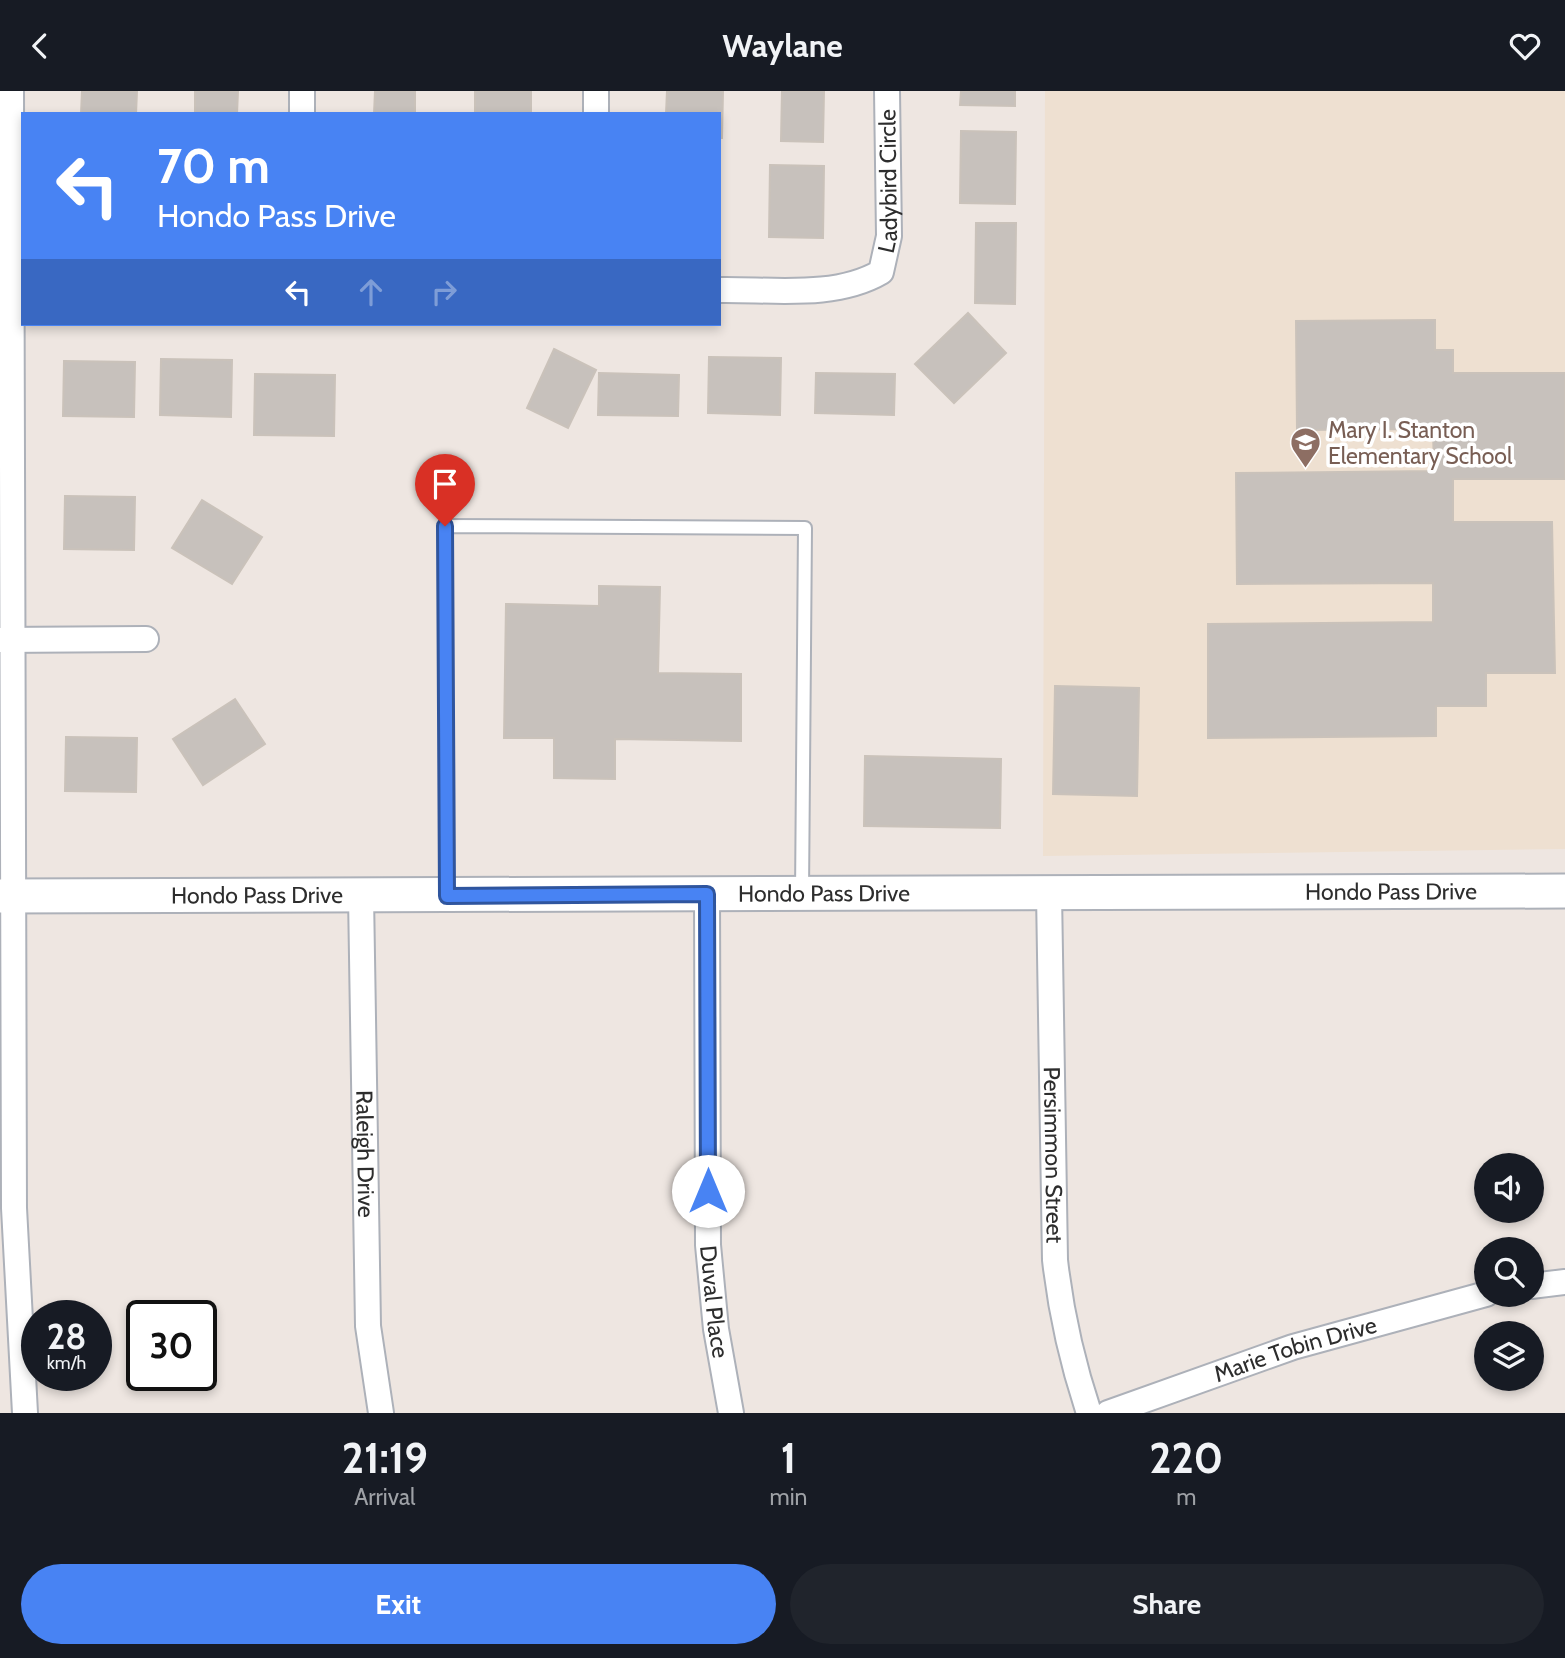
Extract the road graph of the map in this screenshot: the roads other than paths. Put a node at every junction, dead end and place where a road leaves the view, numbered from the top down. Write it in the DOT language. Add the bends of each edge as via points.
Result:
graph roads {
  1 [pos="11,91"];
  2 [pos="302,91"];
  3 [pos="596,91"];
  4 [pos="887,91"];
  5 [pos="302,112"];
  6 [pos="596,112"];
  7 [pos="11,289"];
  8 [pos="721,290"];
  9 [pos="5,639"];
  10 [pos="146,639"];
  11 [pos="1565,891"];
  12 [pos="1049,893"];
  13 [pos="707,894"];
  14 [pos="802,894"];
  15 [pos="361,895"];
  16 [pos="6,896"];
  17 [pos="447,896"];
  18 [pos="1565,1282"];
  19 [pos="1544,1284"];
  20 [pos="1474,1297"];
  21 [pos="25,1413"];
  22 [pos="381,1413"];
  23 [pos="731,1413"];
  24 [pos="1089,1413"];
  25 [pos="1108,1413"];
  1 -- 7 [label="street"];
  2 -- 5 [label="street"];
  3 -- 6 [label="street"];
  4 -- 8 [label="street, Ladybird Circle" via="889,236 881,272 839,289"];
  7 -- 9 [label="street"];
  9 -- 10 [label="street"];
  9 -- 16 [label="street"];
  11 -- 12 [label="main road, Hondo Pass Drive"];
  12 -- 14 [label="main road, Hondo Pass Drive"];
  12 -- 24 [label="street, Persimmon Street" via="1055,1260 1060,1308"];
  13 -- 14 [label="main road, Hondo Pass Drive"];
  13 -- 17 [label="main road, Hondo Pass Drive"];
  13 -- 23 [label="street, Duval Place" via="708,1245"];
  14 -- 17 [label="lane" via="804,528 445,526"];
  15 -- 16 [label="main road, Hondo Pass Drive"];
  15 -- 17 [label="main road, Hondo Pass Drive"];
  15 -- 22 [label="street, Raleigh Drive" via="368,1326"];
  16 -- 21 [label="street"];
  18 -- 19 [label="street"];
  20 -- 25 [label="street, Marie Tobin Drive" via="1293,1347"];
}
